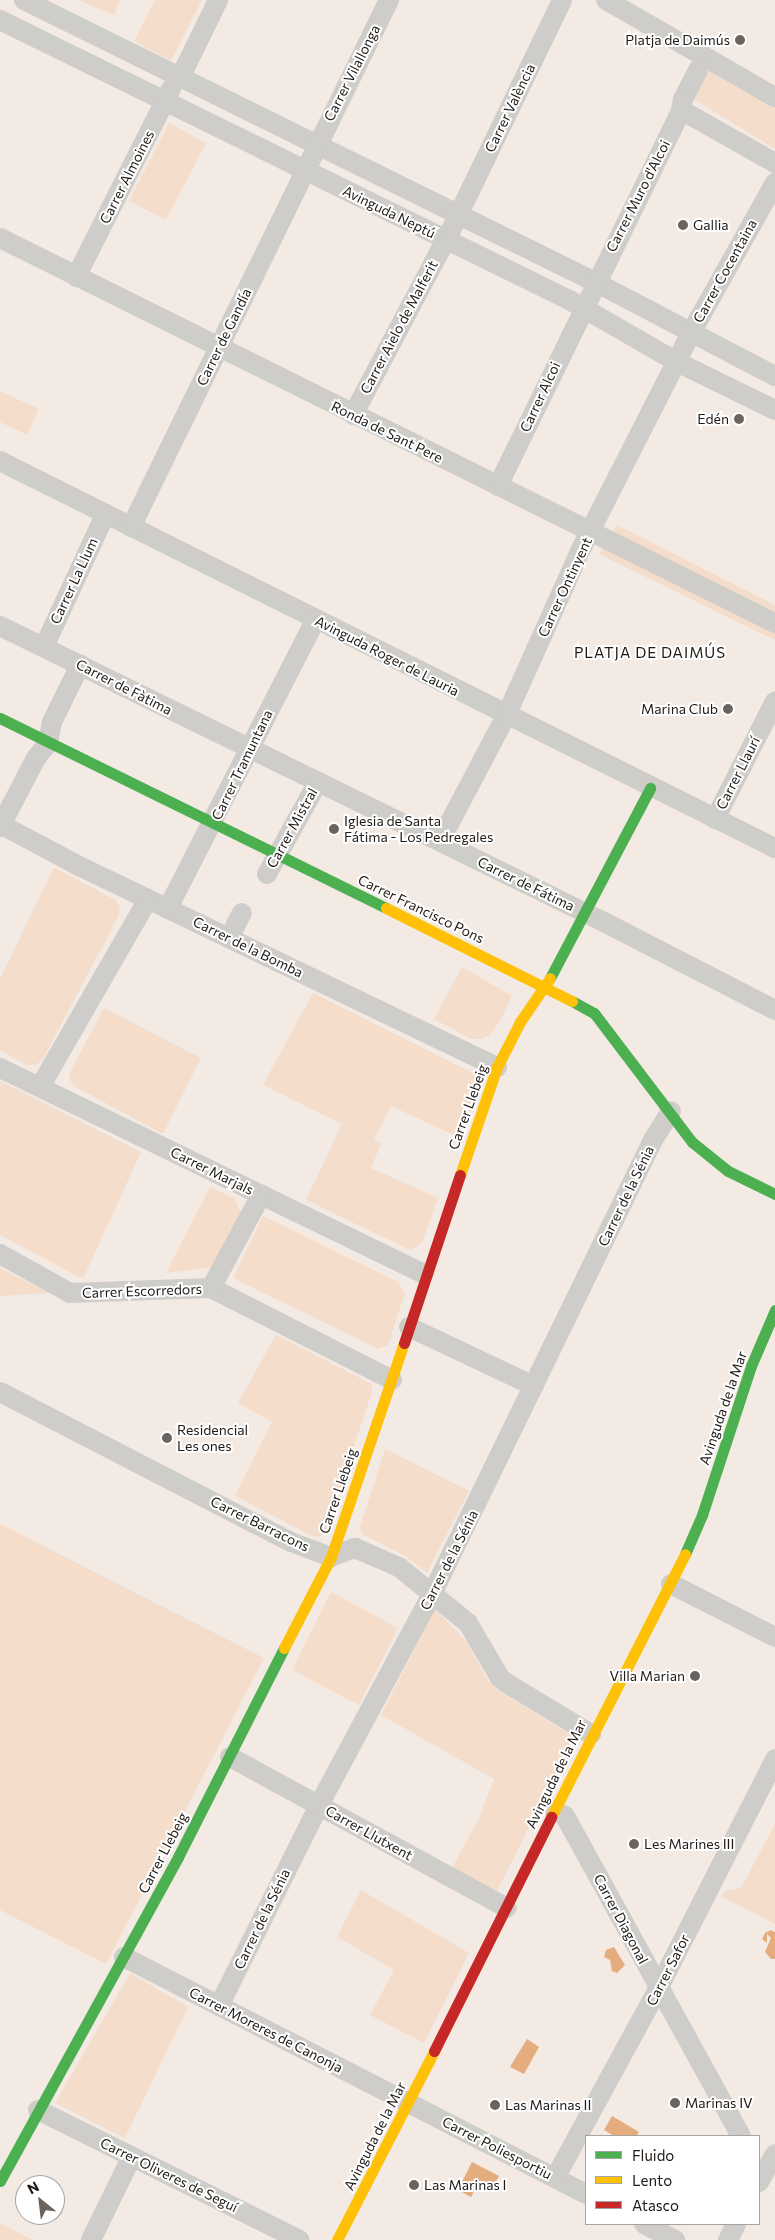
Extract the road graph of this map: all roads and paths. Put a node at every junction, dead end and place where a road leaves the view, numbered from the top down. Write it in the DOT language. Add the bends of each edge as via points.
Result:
graph roads {
  1 [pos="24,0"];
  2 [pos="218,0"];
  3 [pos="389,0"];
  4 [pos="562,0"];
  5 [pos="606,0"];
  6 [pos="0,20"];
  7 [pos="698,70"];
  8 [pos="178,78"];
  9 [pos="775,97"];
  10 [pos="165,101"];
  11 [pos="682,110"];
  12 [pos="315,146"];
  13 [pos="775,163"];
  14 [pos="305,170"];
  15 [pos="775,183"];
  16 [pos="458,215"];
  17 [pos="0,238"];
  18 [pos="446,240"];
  19 [pos="76,277"];
  20 [pos="595,282"];
  21 [pos="584,309"];
  22 [pos="691,333"];
  23 [pos="218,348"];
  24 [pos="677,362"];
  25 [pos="775,376"];
  26 [pos="775,410"];
  27 [pos="353,415"];
  28 [pos="0,461"];
  29 [pos="498,486"];
  30 [pos="104,515"];
  31 [pos="132,527"];
  32 [pos="590,532"];
  33 [pos="316,621"];
  34 [pos="775,623"];
  35 [pos="0,626"];
  36 [pos="44,647"];
  37 [pos="80,664"];
  38 [pos="775,700"];
  39 [pos="506,716"];
  40 [pos="0,718"];
  41 [pos="48,744"];
  42 [pos="248,749"];
  43 [pos="318,782"];
  44 [pos="650,788"];
  45 [pos="715,819"];
  46 [pos="213,824"];
  47 [pos="0,825"];
  48 [pos="440,841"];
  49 [pos="775,848"];
  50 [pos="278,855"];
  51 [pos="267,874"];
  52 [pos="148,899"];
  53 [pos="168,908"];
  54 [pos="584,912"];
  55 [pos="242,913"];
  56 [pos="229,938"];
  57 [pos="546,986"];
  58 [pos="775,1010"];
  59 [pos="497,1067"];
  60 [pos="0,1068"];
  61 [pos="40,1087"];
  62 [pos="671,1111"];
  63 [pos="775,1194"];
  64 [pos="261,1195"];
  65 [pos="0,1254"];
  66 [pos="424,1274"];
  67 [pos="211,1288"];
  68 [pos="775,1310"];
  69 [pos="409,1327"];
  70 [pos="392,1380"];
  71 [pos="534,1386"];
  72 [pos="0,1392"];
  73 [pos="331,1557"];
  74 [pos="671,1584"];
  75 [pos="433,1592"];
  76 [pos="775,1637"];
  77 [pos="591,1734"];
  78 [pos="230,1757"];
  79 [pos="775,1759"];
  80 [pos="319,1805"];
  81 [pos="555,1811"];
  82 [pos="508,1908"];
  83 [pos="124,1957"];
  84 [pos="658,1989"];
  85 [pos="219,2006"];
  86 [pos="408,2102"];
  87 [pos="38,2110"];
  88 [pos="740,2135"];
  89 [pos="775,2154"];
  90 [pos="132,2156"];
  91 [pos="760,2174"];
  92 [pos="555,2178"];
  93 [pos="0,2181"];
  94 [pos="585,2193"];
  95 [pos="646,2225"];
  96 [pos="736,2225"];
  97 [pos="344,2238"];
  98 [pos="91,2240"];
  99 [pos="300,2240"];
  100 [pos="675,2240"];
  101 [pos="728,2240"];
  1 -- 8 [label="street, Avinguda Neptú"];
  2 -- 8 [label="street, Carrer Almoines"];
  3 -- 12 [label="street, Carrer Vilallonga"];
  4 -- 16 [label="street, Carrer València"];
  5 -- 9 [label="street"];
  6 -- 10 [label="street, Avinguda Neptú"];
  7 -- 11 [label="street, Carrer Muro d'Alcoi" via="683,99"];
  8 -- 10 [label="street, Carrer Almoines"];
  8 -- 12 [label="street, Avinguda Neptú"];
  10 -- 14 [label="street, Avinguda Neptú"];
  10 -- 19 [label="street, Carrer Almoines"];
  11 -- 13 [label="street"];
  11 -- 20 [label="street, Carrer Muro d'Alcoi"];
  12 -- 14 [label="street, Carrer de Gandía"];
  12 -- 16 [label="street, Avinguda Neptú"];
  14 -- 18 [label="street, Avinguda Neptú"];
  14 -- 23 [label="street, Carrer de Gandía"];
  15 -- 22 [label="street, Carrer Cocentaina"];
  16 -- 18 [label="street, Carrer València"];
  16 -- 20 [label="street, Avinguda Neptú"];
  17 -- 19 [label="street, Ronda de Sant Pere"];
  18 -- 21 [label="street, Avinguda Neptú"];
  18 -- 27 [label="street, Carrer Aielo de Malferit"];
  19 -- 23 [label="street, Ronda de Sant Pere"];
  20 -- 21 [label="street, Carrer Muro d'Alcoi"];
  20 -- 22 [label="street, Avinguda Neptú"];
  21 -- 24 [label="street, Avinguda Neptú"];
  21 -- 29 [label="street, Carrer Alcoi"];
  22 -- 24 [label="street, Carrer Ontinyent"];
  22 -- 25 [label="street, Avinguda Neptú"];
  23 -- 27 [label="street, Ronda de Sant Pere"];
  23 -- 31 [label="street, Carrer de Gandía"];
  24 -- 26 [label="street, Avinguda Neptú"];
  24 -- 32 [label="street, Carrer Ontinyent"];
  27 -- 29 [label="street, Ronda de Sant Pere"];
  28 -- 30 [label="street, Avinguda Roger de Lauria"];
  29 -- 32 [label="street, Ronda de Sant Pere"];
  30 -- 31 [label="street, Avinguda Roger de Lauria"];
  30 -- 36 [label="street, Carrer La Llum"];
  31 -- 33 [label="street, Avinguda Roger de Lauria"];
  32 -- 34 [label="street, Ronda de Sant Pere"];
  32 -- 39 [label="street, Carrer Ontinyent"];
  33 -- 39 [label="street, Avinguda Roger de Lauria"];
  33 -- 42 [label="street, Carrer Tramuntana"];
  35 -- 36 [label="street, Carrer de Fàtima"];
  36 -- 37 [label="street, Carrer de Fàtima"];
  37 -- 41 [label="street" via="52,722"];
  37 -- 42 [label="street, Carrer de Fàtima"];
  38 -- 45 [label="street, Carrer Llaurí"];
  39 -- 44 [label="street, Avinguda Roger de Lauria"];
  39 -- 48 [label="street, Carrer Ontinyent"];
  40 -- 41 [label="street, Carrer Francisco Pons"];
  41 -- 46 [label="street, Carrer Francisco Pons"];
  41 -- 47 [label="street" via="36,758"];
  42 -- 43 [label="street, Carrer de Fátima"];
  42 -- 46 [label="street, Carrer Tramuntana"];
  43 -- 48 [label="street, Carrer de Fátima"];
  43 -- 50 [label="street, Carrer Mistral"];
  44 -- 45 [label="street, Avinguda Roger de Lauria"];
  44 -- 54 [label="street, Carrer Llebeig"];
  45 -- 49 [label="street, Avinguda Roger de Lauria"];
  46 -- 50 [label="street, Carrer Francisco Pons"];
  46 -- 53 [label="street, Carrer Tramuntana"];
  47 -- 52 [label="street, Carrer de la Bomba"];
  48 -- 54 [label="street, Carrer de Fátima"];
  50 -- 51 [label="street, Carrer Mistral"];
  50 -- 57 [label="street, Carrer Francisco Pons"];
  52 -- 53 [label="street, Carrer de la Bomba"];
  52 -- 61 [label="street"];
  53 -- 56 [label="street, Carrer de la Bomba"];
  54 -- 57 [label="street, Carrer Llebeig"];
  54 -- 58 [label="street, Carrer de Fátima"];
  55 -- 56 [label="street"];
  56 -- 59 [label="street, Carrer de la Bomba"];
  57 -- 59 [label="street, Carrer Llebeig" via="520,1022"];
  57 -- 62 [label="street, Carrer Francisco Pons" via="594,1013"];
  59 -- 66 [label="street, Carrer Llebeig"];
  60 -- 61 [label="street, Carrer Marjals"];
  61 -- 64 [label="street, Carrer Marjals"];
  62 -- 63 [label="street, Carrer Francisco Pons" via="692,1142 711,1160"];
  62 -- 71 [label="street, Carrer de la Sénia" via="653,1140"];
  64 -- 66 [label="street, Carrer Marjals"];
  64 -- 67 [label="street"];
  65 -- 67 [label="street, Carrer Escorredors" via="70,1293"];
  66 -- 69 [label="street, Carrer Llebeig"];
  67 -- 70 [label="street, Carrer Escorredors"];
  68 -- 74 [label="street, Avinguda de la Mar" via="751,1366 702,1515"];
  69 -- 70 [label="street, Carrer Llebeig"];
  69 -- 71 [label="street"];
  70 -- 73 [label="street, Carrer Llebeig"];
  71 -- 75 [label="street, Carrer de la Sénia"];
  72 -- 73 [label="street, Carrer Barracons" via="291,1542"];
  73 -- 75 [label="street" via="355,1548 399,1567"];
  73 -- 78 [label="street, Carrer Llebeig"];
  74 -- 76 [label="street"];
  74 -- 77 [label="street, Avinguda de la Mar"];
  75 -- 77 [label="street" via="468,1623 500,1678"];
  75 -- 80 [label="street, Carrer de la Sénia"];
  77 -- 81 [label="street, Avinguda de la Mar"];
  78 -- 80 [label="street, Carrer Llutxent"];
  78 -- 83 [label="street, Carrer Llebeig"];
  79 -- 84 [label="street, Carrer Safor"];
  80 -- 82 [label="street, Carrer Llutxent"];
  80 -- 85 [label="street, Carrer de la Sénia"];
  81 -- 82 [label="street, Avinguda de la Mar"];
  81 -- 84 [label="street, Carrer Diagonal" via="565,1816"];
  82 -- 86 [label="street, Avinguda de la Mar"];
  83 -- 85 [label="street, Carrer Moreres de Canonja"];
  83 -- 87 [label="street, Carrer Llebeig"];
  84 -- 88 [label="street, Carrer Diagonal"];
  84 -- 92 [label="street, Carrer Safor"];
  85 -- 86 [label="street, Carrer Moreres de Canonja"];
  86 -- 92 [label="street, Carrer Poliesportiu"];
  86 -- 97 [label="street, Avinguda de la Mar"];
  87 -- 90 [label="street, Carrer Oliveres de Seguí"];
  87 -- 93 [label="street, Carrer Llebeig"];
  89 -- 91 [label="street"];
  90 -- 98 [label="street"];
  90 -- 99 [label="street, Carrer Oliveres de Seguí"];
  92 -- 94 [label="street, Carrer Poliesportiu"];
  95 -- 100 [label="street"];
  96 -- 101 [label="street"];
}
